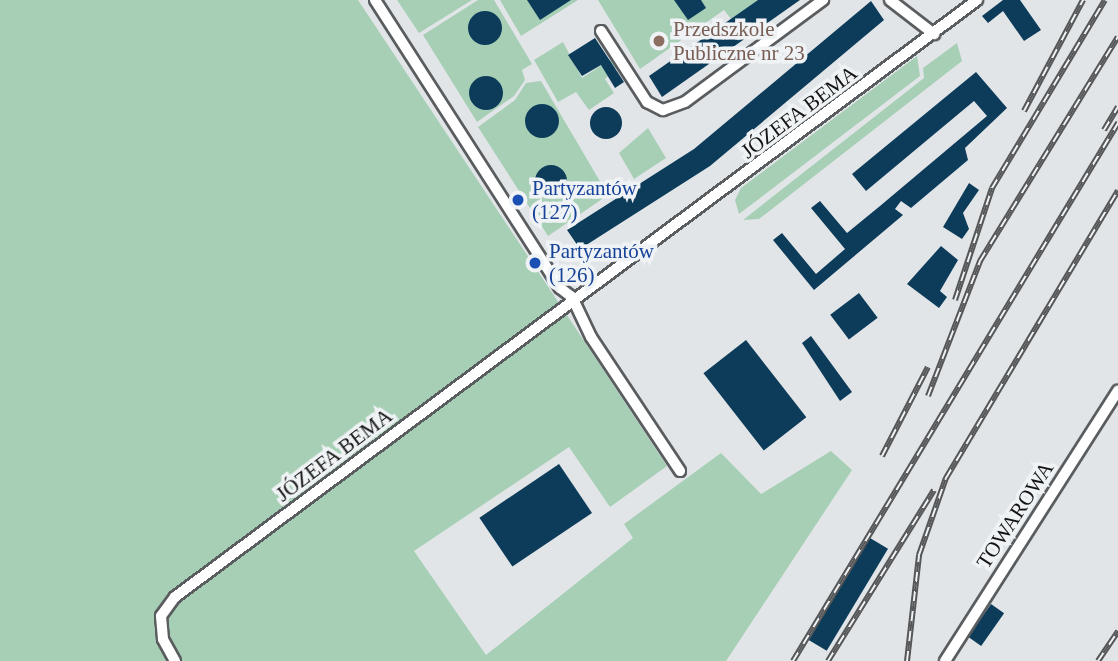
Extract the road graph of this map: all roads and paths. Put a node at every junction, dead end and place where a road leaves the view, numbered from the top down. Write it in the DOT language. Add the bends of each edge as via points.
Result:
graph roads {
  1 [pos="375,0"];
  2 [pos="823,0"];
  3 [pos="890,0"];
  4 [pos="977,0"];
  5 [pos="601,31"];
  6 [pos="934,34"];
  7 [pos="572,297"];
  8 [pos="1118,391"];
  9 [pos="680,471"];
  10 [pos="175,661"];
  11 [pos="945,661"];
  1 -- 7 [label="street" via="560,288"];
  2 -- 5 [label="street" via="685,102 663,110 647,102"];
  3 -- 6 [label="street"];
  4 -- 6 [label="street, JÓZEFA BEMA"];
  6 -- 7 [label="street, JÓZEFA BEMA"];
  7 -- 9 [label="street" via="591,337"];
  7 -- 10 [label="street, JÓZEFA BEMA" via="166,605 161,628"];
  8 -- 11 [label="street, TOWAROWA"];
}
